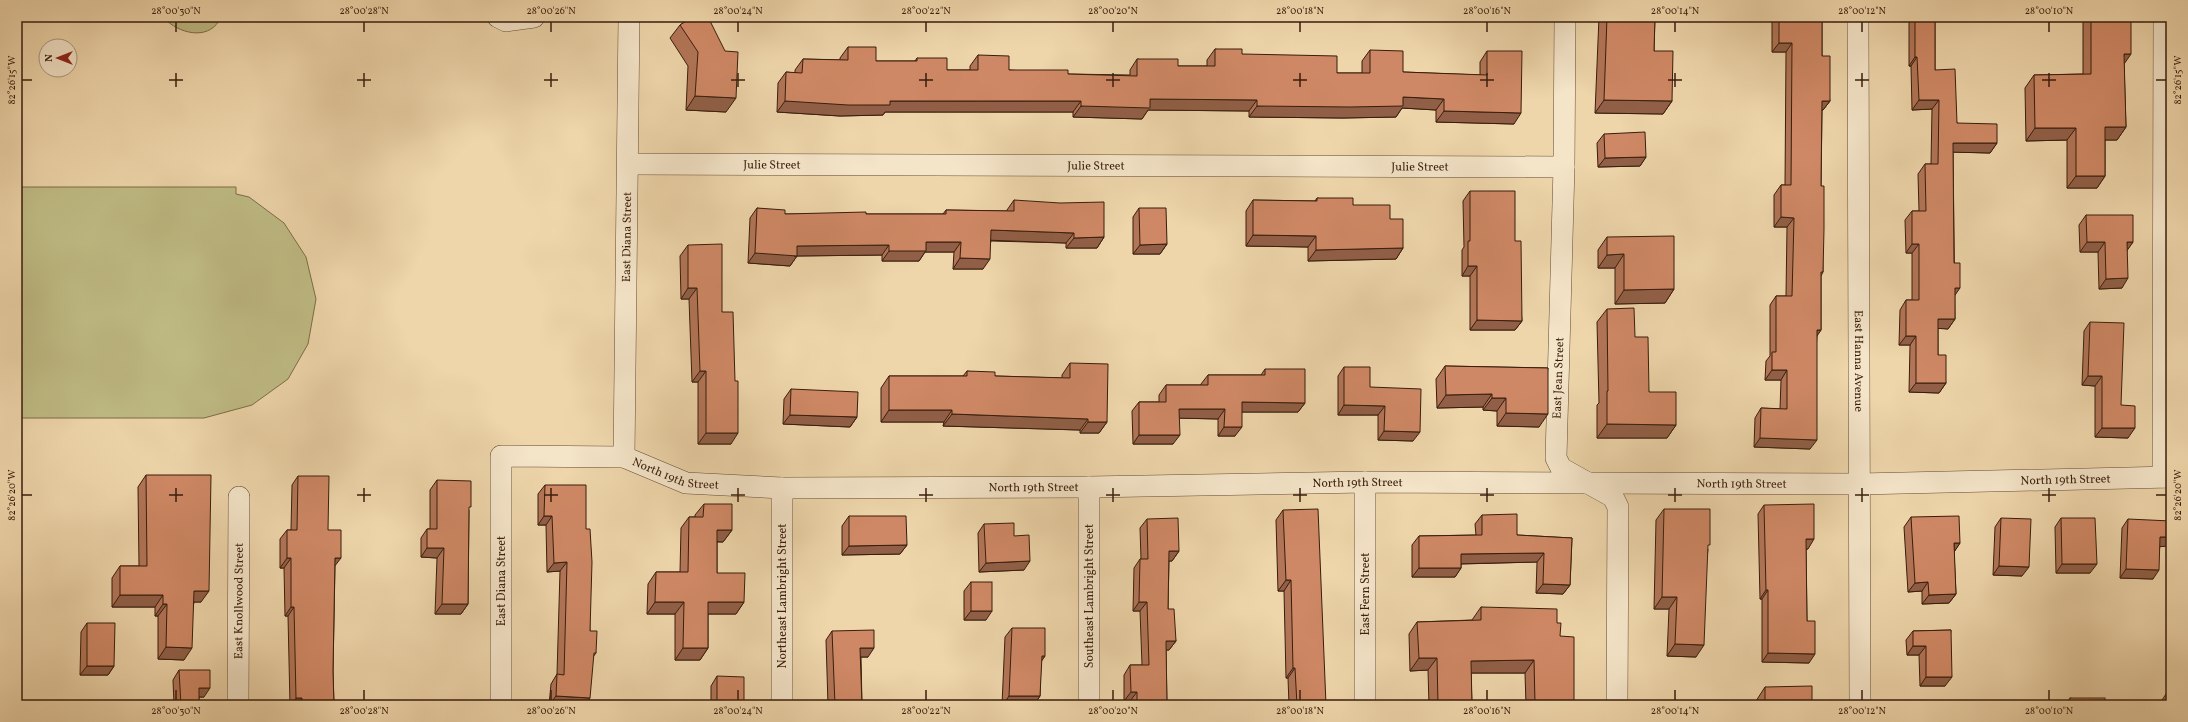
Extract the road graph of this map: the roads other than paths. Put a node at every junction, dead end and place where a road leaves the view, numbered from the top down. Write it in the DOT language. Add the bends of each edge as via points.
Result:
graph roads {
  1 [pos="498,17"];
  2 [pos="628,17"];
  3 [pos="1565,17"];
  4 [pos="1858,17"];
  5 [pos="2164,17"];
  6 [pos="529,18"];
  7 [pos="628,164"];
  8 [pos="1564,167"];
  9 [pos="501,456"];
  10 [pos="624,457"];
  11 [pos="2167,477"];
  12 [pos="1365,482"];
  13 [pos="1585,483"];
  14 [pos="1860,484"];
  15 [pos="1089,487"];
  16 [pos="782,488"];
  17 [pos="239,497"];
  18 [pos="238,705"];
  19 [pos="501,705"];
  20 [pos="782,705"];
  21 [pos="1089,705"];
  22 [pos="1365,705"];
  23 [pos="1617,705"];
  24 [pos="1860,705"];
  1 -- 6 [label="street" via="506,21"];
  2 -- 7 [label="street, East Diana Street"];
  3 -- 8 [label="street, East Jean Street"];
  4 -- 14 [label="street, East Hanna Avenue"];
  5 -- 11 [label="street"];
  7 -- 8 [label="street, Julie Street"];
  7 -- 10 [label="street, East Diana Street"];
  8 -- 13 [label="street, East Jean Street" via="1556,458 1561,468"];
  9 -- 10 [label="street, North 19th Street"];
  9 -- 19 [label="street, East Diana Street"];
  10 -- 16 [label="street, North 19th Street" via="686,483"];
  11 -- 14 [label="street, North 19th Street"];
  12 -- 13 [label="street, North 19th Street"];
  12 -- 15 [label="street, North 19th Street"];
  12 -- 22 [label="street, East Fern Street"];
  13 -- 14 [label="street, North 19th Street"];
  13 -- 23 [label="street, East Jean Street" via="1613,497 1618,507"];
  14 -- 24 [label="street, East Hanna Avenue"];
  15 -- 16 [label="street, North 19th Street"];
  15 -- 21 [label="street, Southeast Lambright Street"];
  16 -- 20 [label="street, Northeast Lambright Street"];
  17 -- 18 [label="street, East Knollwood Street"];
}
